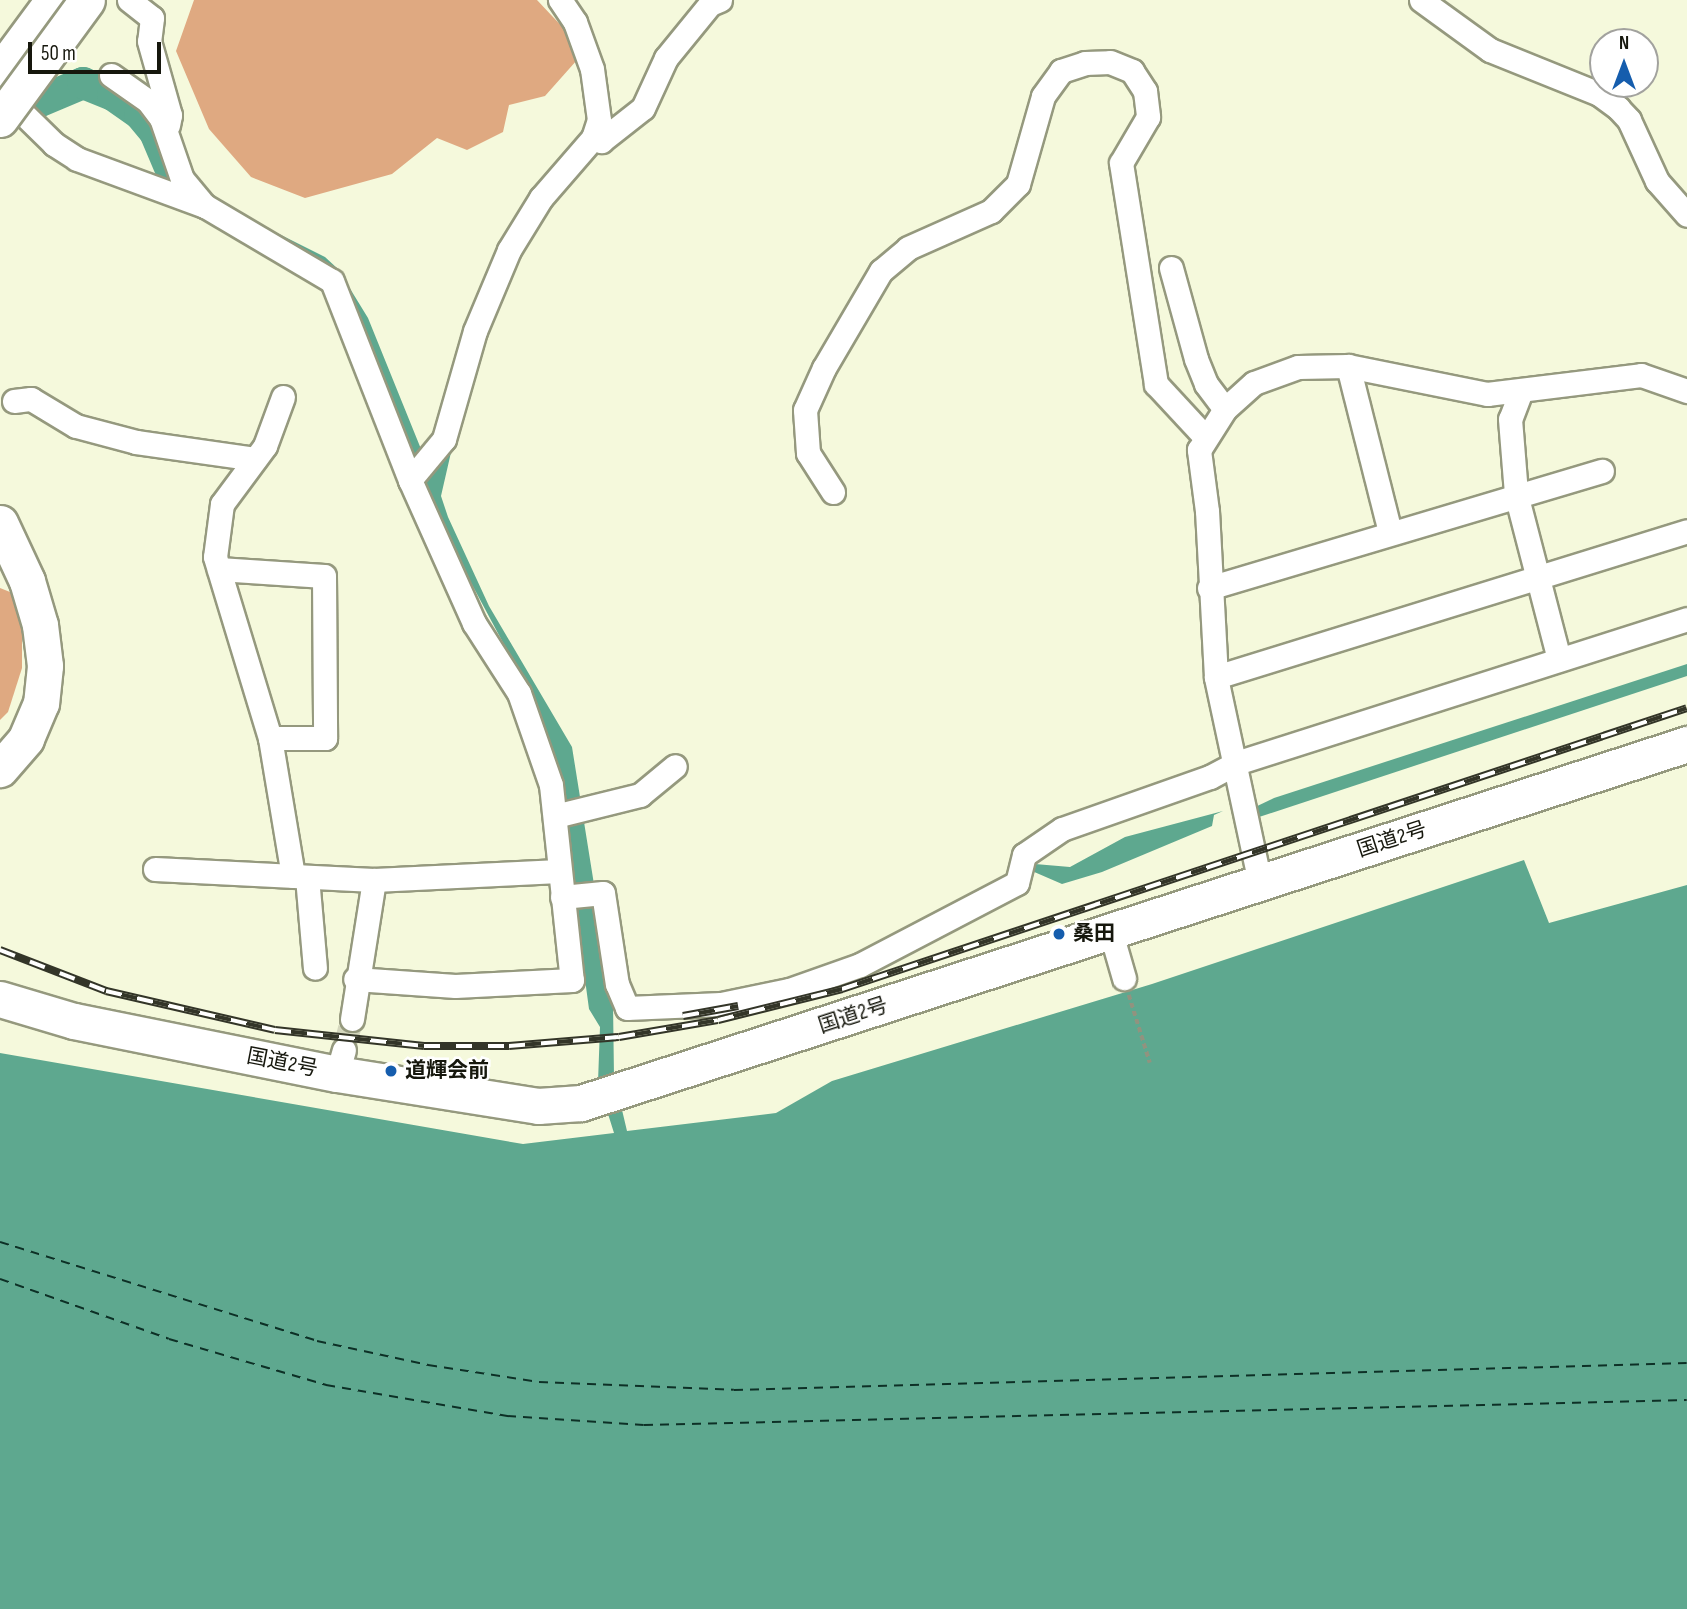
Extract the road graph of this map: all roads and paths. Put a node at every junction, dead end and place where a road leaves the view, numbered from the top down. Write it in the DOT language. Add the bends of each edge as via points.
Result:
graph roads {
  1 [pos="87,0"];
  2 [pos="129,0"];
  3 [pos="560,0"];
  4 [pos="720,0"];
  5 [pos="1421,0"];
  6 [pos="61,6"];
  7 [pos="0,72"];
  8 [pos="111,75"];
  9 [pos="0,91"];
  10 [pos="0,119"];
  11 [pos="167,135"];
  12 [pos="593,138"];
  13 [pos="205,206"];
  14 [pos="1687,215"];
  15 [pos="1171,268"];
  16 [pos="1348,366"];
  17 [pos="1521,391"];
  18 [pos="1687,391"];
  19 [pos="283,397"];
  20 [pos="15,401"];
  21 [pos="1225,409"];
  22 [pos="1205,437"];
  23 [pos="255,458"];
  24 [pos="419,470"];
  25 [pos="1602,471"];
  26 [pos="833,492"];
  27 [pos="1516,494"];
  28 [pos="0,523"];
  29 [pos="1687,531"];
  30 [pos="1390,532"];
  31 [pos="219,569"];
  32 [pos="1536,579"];
  33 [pos="1209,588"];
  34 [pos="1687,619"];
  35 [pos="1559,659"];
  36 [pos="1216,677"];
  37 [pos="270,738"];
  38 [pos="1687,744"];
  39 [pos="1236,763"];
  40 [pos="675,766"];
  41 [pos="0,769"];
  42 [pos="555,816"];
  43 [pos="155,869"];
  44 [pos="559,871"];
  45 [pos="300,876"];
  46 [pos="374,880"];
  47 [pos="1260,883"];
  48 [pos="562,897"];
  49 [pos="1111,933"];
  50 [pos="315,968"];
  51 [pos="1124,978"];
  52 [pos="355,979"];
  53 [pos="0,999"];
  54 [pos="352,1019"];
  55 [pos="1150,1063"];
  1 -- 10 [label="highway, bridge"];
  2 -- 11 [label="street" via="152,19 149,41 170,115"];
  3 -- 12 [label="street" via="575,22 592,69 599,121"];
  4 -- 12 [label="street" via="710,4 666,58 643,108 601,141"];
  5 -- 14 [label="street" via="1490,50 1599,94 1618,108 1629,121 1657,181"];
  6 -- 7 [label="highway"];
  6 -- 10 [label="highway, bridge"];
  8 -- 11 [label="street" via="148,100"];
  9 -- 13 [label="street" via="54,144 77,159"];
  11 -- 13 [label="street" via="182,179"];
  12 -- 24 [label="street" via="541,198 509,250 475,331 444,439"];
  13 -- 24 [label="street" via="332,281"];
  15 -- 21 [label="street" via="1196,359 1206,384"];
  16 -- 17 [label="street" via="1487,394"];
  16 -- 21 [label="street" via="1298,367 1254,383"];
  16 -- 30 [label="street"];
  17 -- 18 [label="street" via="1641,375"];
  17 -- 27 [label="street" via="1510,419"];
  19 -- 23 [label="street"];
  20 -- 23 [label="street" via="31,399 76,426 136,442"];
  21 -- 22 [label="street"];
  22 -- 26 [label="street" via="1156,384 1121,163 1148,117 1145,91 1132,71 1110,62 1085,63 1061,71 1043,96 1018,184 991,211 908,248 881,271 830,357 806,410 808,453"];
  22 -- 33 [label="street" via="1199,450 1207,511"];
  23 -- 31 [label="street" via="222,504 215,557"];
  24 -- 42 [label="street" via="474,623 519,693 551,785"];
  25 -- 27 [label="street"];
  27 -- 30 [label="street"];
  27 -- 32 [label="street"];
  28 -- 41 [label="highway" via="27,581 40,625 45,666 41,703 26,739"];
  29 -- 32 [label="street"];
  30 -- 33 [label="street"];
  31 -- 37 [label="street"];
  31 -- 37 [label="street" via="324,576 325,738"];
  32 -- 35 [label="street"];
  32 -- 36 [label="street"];
  33 -- 36 [label="street"];
  34 -- 35 [label="street"];
  35 -- 39 [label="street"];
  36 -- 39 [label="street"];
  37 -- 45 [label="street"];
  38 -- 47 [label="highway, 国道2号"];
  39 -- 47 [label="street"];
  39 -- 48 [label="street" via="1210,778 1043,838 1024,855 1017,883 860,965 789,990 721,1004 627,1008 617,984 603,893"];
  40 -- 42 [label="street" via="640,795"];
  42 -- 44 [label="street"];
  43 -- 45 [label="street"];
  44 -- 46 [label="street"];
  44 -- 48 [label="street"];
  45 -- 46 [label="street"];
  45 -- 50 [label="street"];
  46 -- 52 [label="street"];
  47 -- 49 [label="highway, 国道2号"];
  48 -- 52 [label="street" via="572,980 455,986"];
  49 -- 51 [label="street"];
  49 -- 53 [label="highway, 国道2号" via="613,1094 538,1106 341,1062 74,1021"];
  51 -- 55 [label="path"];
  52 -- 54 [label="street"];
}
